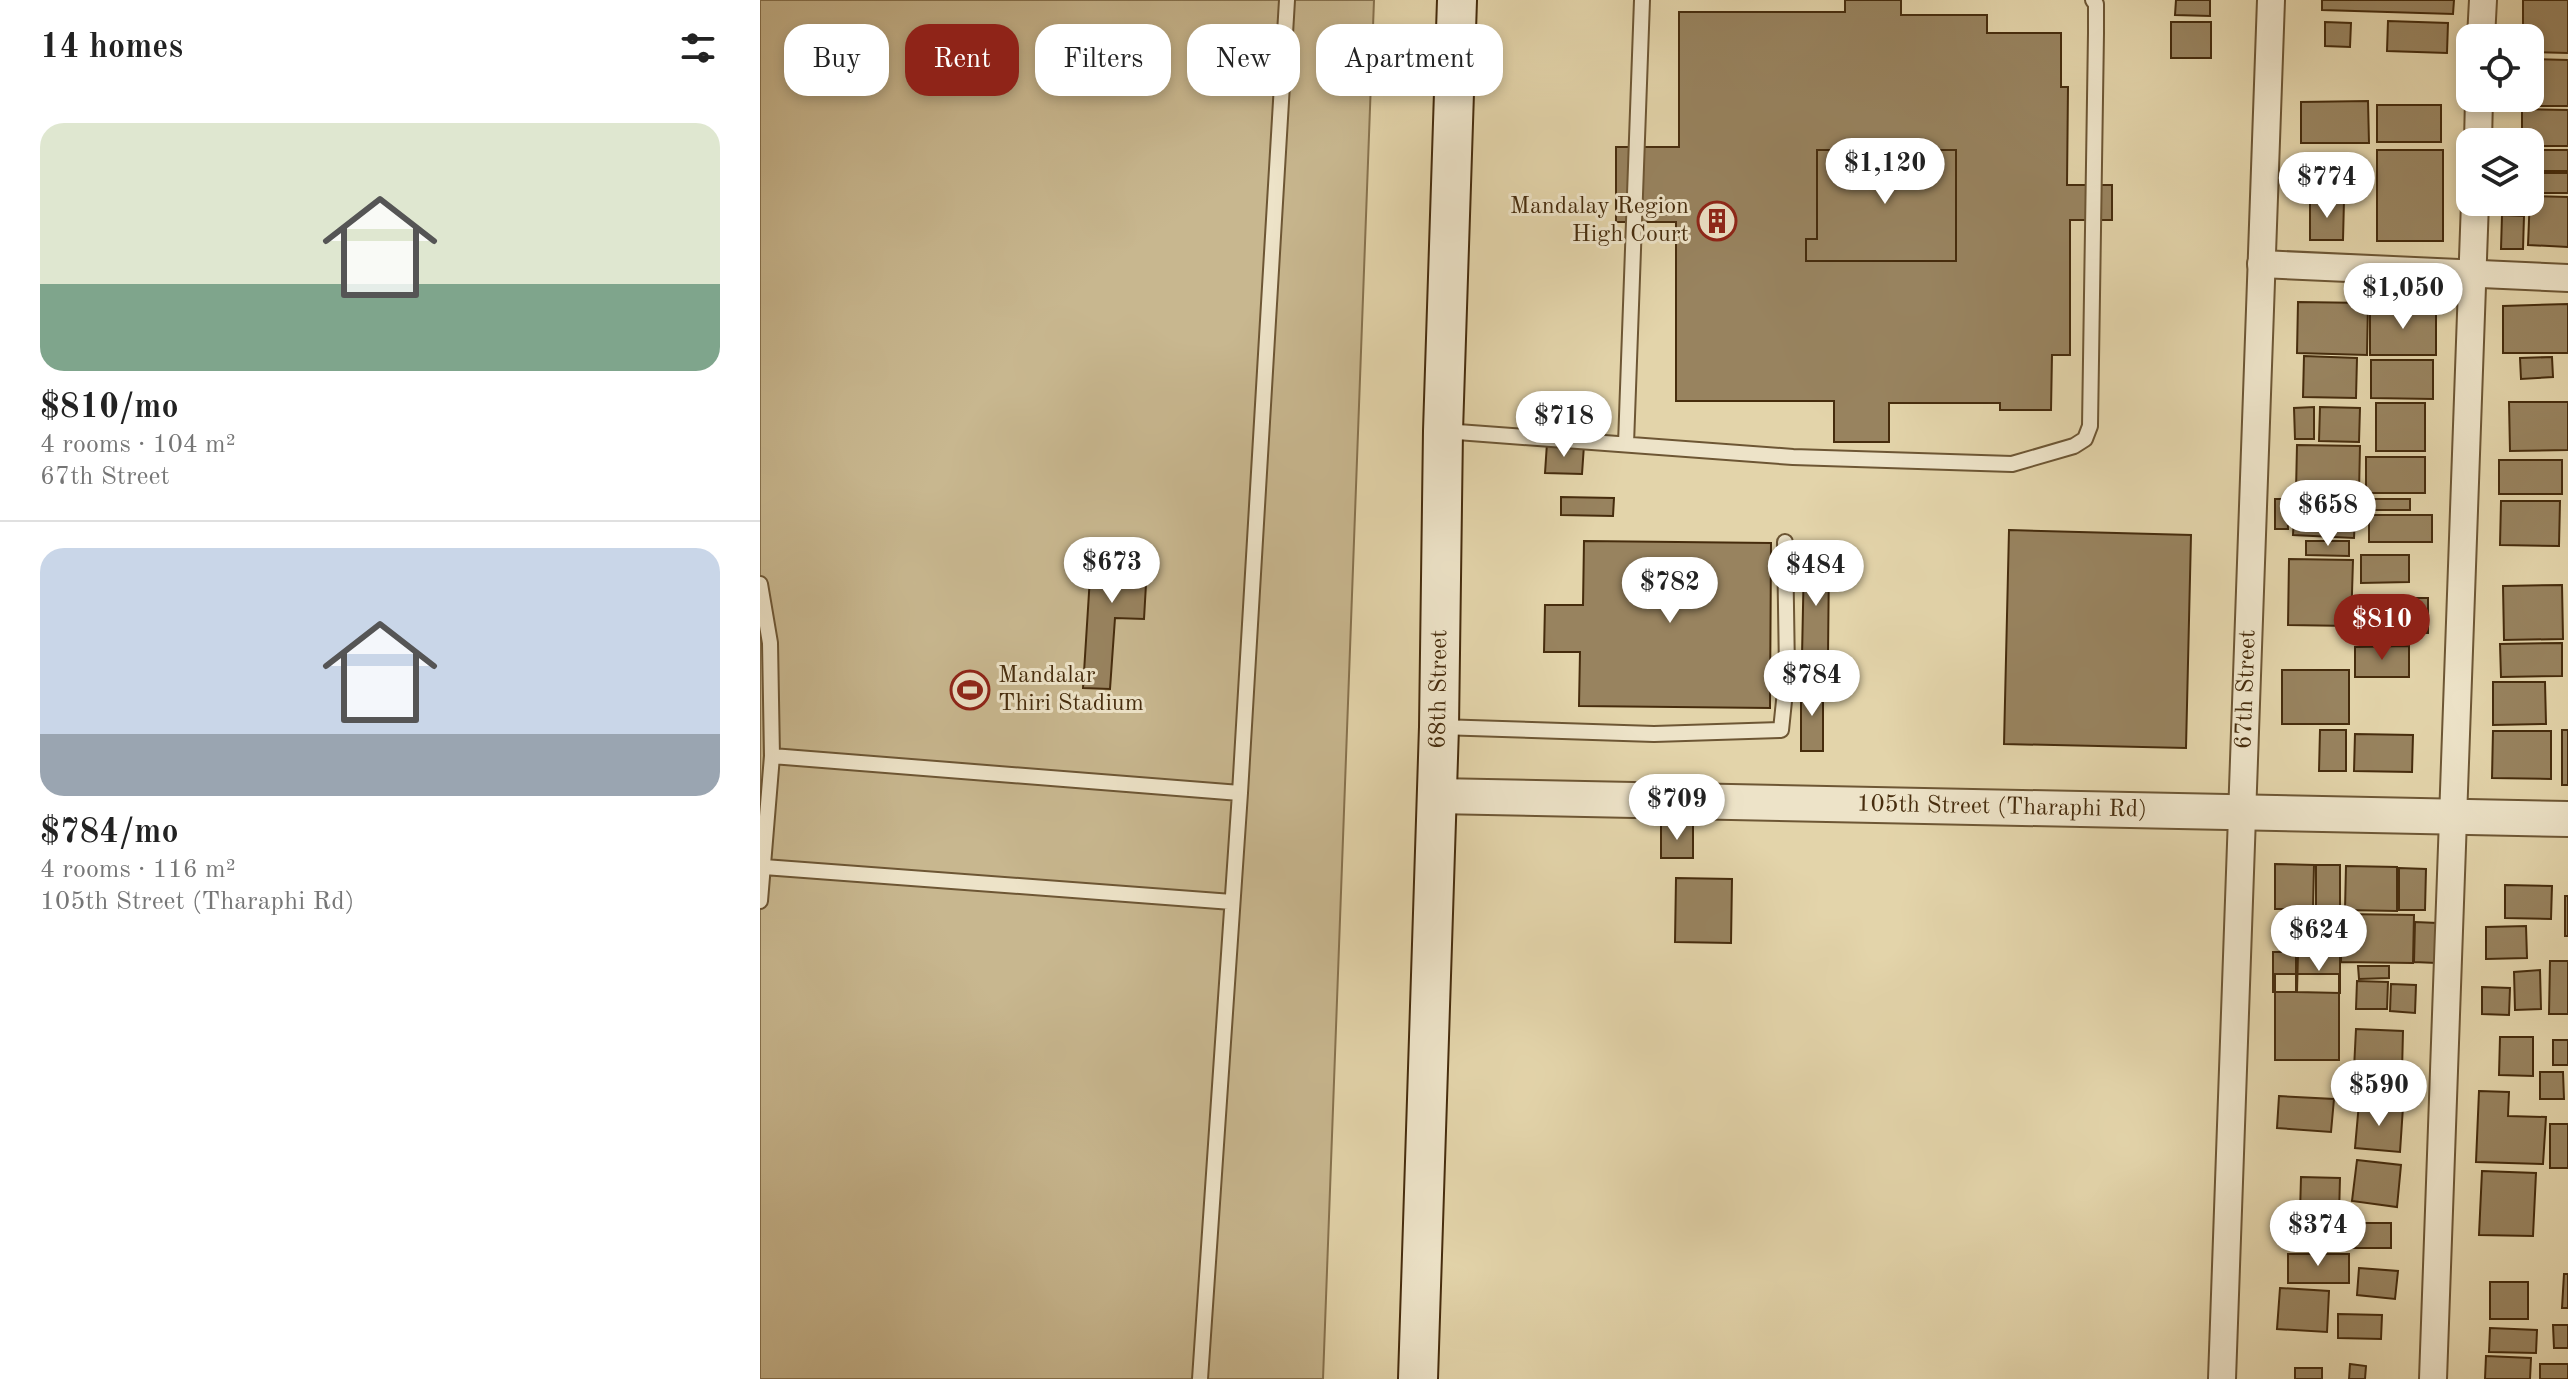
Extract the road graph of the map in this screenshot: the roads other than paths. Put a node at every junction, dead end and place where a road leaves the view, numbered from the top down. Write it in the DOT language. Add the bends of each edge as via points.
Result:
graph roads {
  1 [pos="1287,0"];
  2 [pos="1457,0"];
  3 [pos="1642,0"];
  4 [pos="2093,0"];
  5 [pos="2271,0"];
  6 [pos="2483,0"];
  7 [pos="2482,24"];
  8 [pos="2475,216"];
  9 [pos="2261,264"];
  10 [pos="2473,272"];
  11 [pos="2568,278"];
  12 [pos="1443,431"];
  13 [pos="1626,444"];
  14 [pos="1785,542"];
  15 [pos="760,584"];
  16 [pos="1439,727"];
  17 [pos="772,756"];
  18 [pos="1240,793"];
  19 [pos="1436,796"];
  20 [pos="2242,811"];
  21 [pos="2452,816"];
  22 [pos="2568,819"];
  23 [pos="764,867"];
  24 [pos="760,901"];
  25 [pos="1232,902"];
  26 [pos="1200,1379"];
  27 [pos="1418,1379"];
  28 [pos="2222,1379"];
  29 [pos="2433,1379"];
  1 -- 18 [label="lane"];
  2 -- 12 [label="main road, 68th Street"];
  3 -- 13 [label="lane"];
  4 -- 13 [label="lane" via="2090,426 2085,439 2012,464 1793,457"];
  5 -- 9 [label="street, 67th Street"];
  6 -- 7 [label="street"];
  8 -- 10 [label="street"];
  9 -- 10 [label="street"];
  9 -- 20 [label="street, 67th Street"];
  10 -- 11 [label="street"];
  10 -- 21 [label="street"];
  12 -- 13 [label="lane"];
  12 -- 16 [label="main road, 68th Street"];
  14 -- 16 [label="lane" via="1787,672 1781,730 1654,734"];
  15 -- 17 [label="lane" via="770,643"];
  16 -- 19 [label="main road, 68th Street"];
  17 -- 18 [label="lane"];
  17 -- 23 [label="lane"];
  18 -- 25 [label="lane"];
  19 -- 20 [label="street, 105th Street (Tharaphi Rd)"];
  19 -- 27 [label="main road, 68th Street"];
  20 -- 21 [label="street, 105th Street (Tharaphi Rd)"];
  20 -- 28 [label="street, 67th Street"];
  21 -- 22 [label="street, 105th Street (Tharaphi Rd)"];
  21 -- 29 [label="street"];
  23 -- 24 [label="lane"];
  23 -- 25 [label="lane"];
  25 -- 26 [label="lane"];
}
